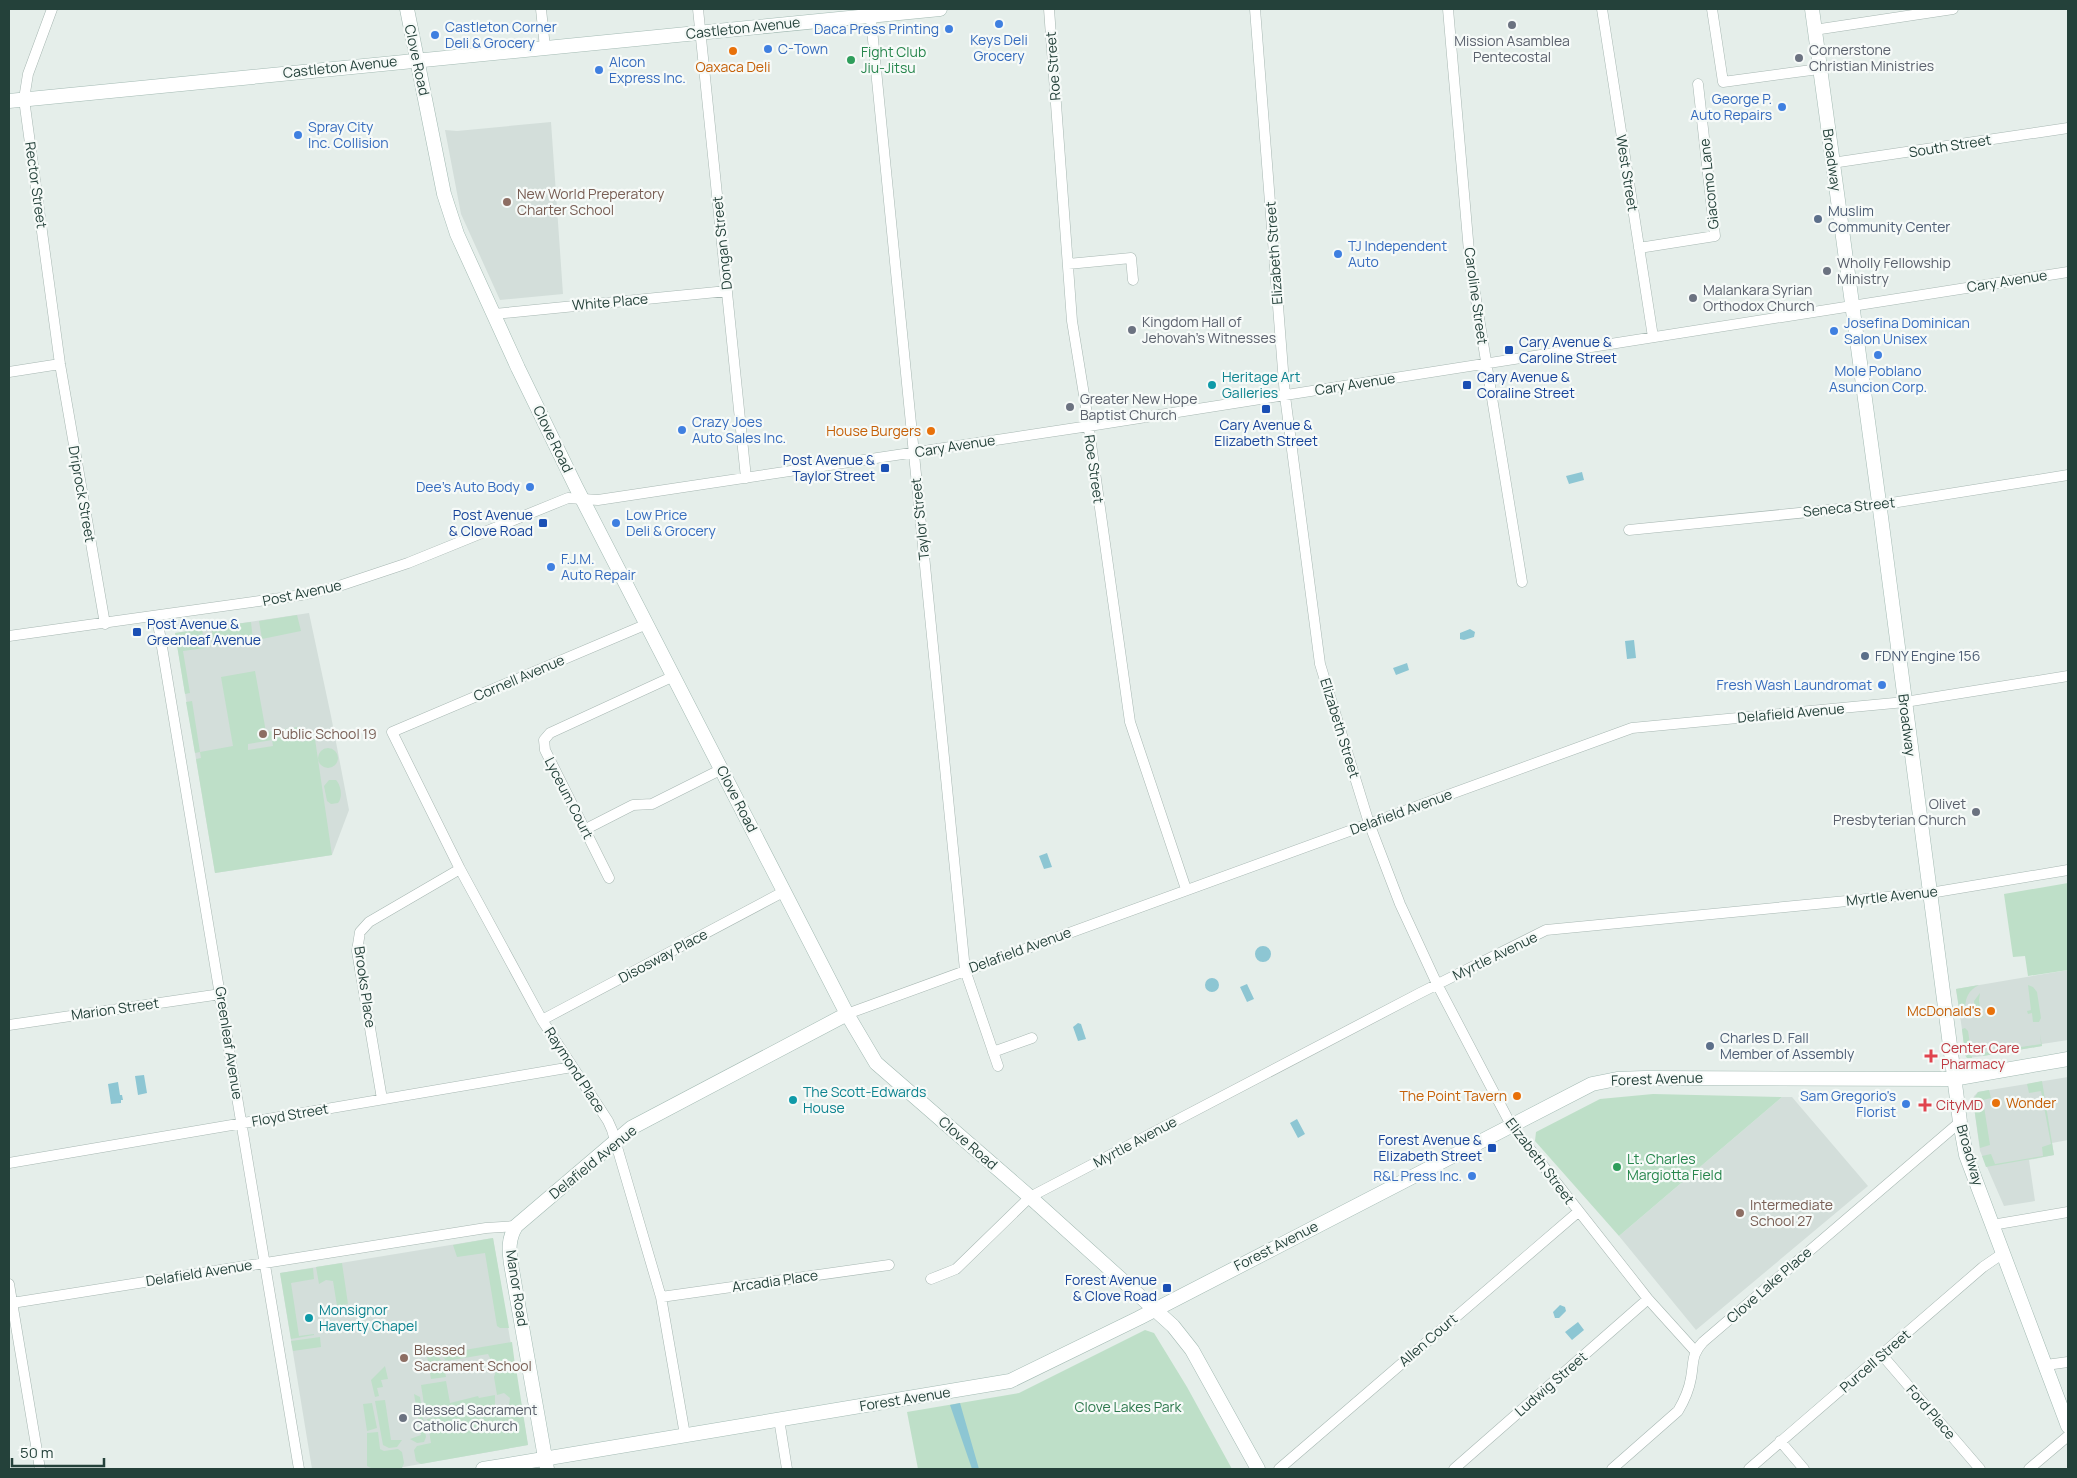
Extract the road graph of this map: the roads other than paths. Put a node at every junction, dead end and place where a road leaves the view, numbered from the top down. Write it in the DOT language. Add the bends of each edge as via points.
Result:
graph roads {
  1 [pos="52,9"];
  2 [pos="406,9"];
  3 [pos="541,9"];
  4 [pos="698,9"];
  5 [pos="940,9"];
  6 [pos="1050,9"];
  7 [pos="1256,9"];
  8 [pos="1448,9"];
  9 [pos="1602,9"];
  10 [pos="1712,9"];
  11 [pos="1812,9"];
  12 [pos="1953,9"];
  13 [pos="871,12"];
  14 [pos="1814,30"];
  15 [pos="701,33"];
  16 [pos="545,48"];
  17 [pos="417,60"];
  18 [pos="1820,70"];
  19 [pos="1698,84"];
  20 [pos="24,99"];
  21 [pos="9,101"];
  22 [pos="2068,128"];
  23 [pos="1832,163"];
  24 [pos="1639,248"];
  25 [pos="1068,264"];
  26 [pos="2068,272"];
  27 [pos="1133,280"];
  28 [pos="727,291"];
  29 [pos="1852,306"];
  30 [pos="494,314"];
  31 [pos="1653,337"];
  32 [pos="60,364"];
  33 [pos="1485,364"];
  34 [pos="9,372"];
  35 [pos="1285,396"];
  36 [pos="1089,426"];
  37 [pos="914,453"];
  38 [pos="2068,475"];
  39 [pos="746,478"];
  40 [pos="582,499"];
  41 [pos="1879,505"];
  42 [pos="1628,530"];
  43 [pos="1522,582"];
  44 [pos="157,617"];
  45 [pos="105,624"];
  46 [pos="647,624"];
  47 [pos="9,636"];
  48 [pos="674,676"];
  49 [pos="2068,676"];
  50 [pos="1904,702"];
  51 [pos="392,732"];
  52 [pos="722,769"];
  53 [pos="1369,823"];
  54 [pos="586,829"];
  55 [pos="460,869"];
  56 [pos="2068,870"];
  57 [pos="609,878"];
  58 [pos="1186,889"];
  59 [pos="785,891"];
  60 [pos="1930,893"];
  61 [pos="965,970"];
  62 [pos="1438,984"];
  63 [pos="221,994"];
  64 [pos="847,1014"];
  65 [pos="542,1020"];
  66 [pos="9,1025"];
  67 [pos="1032,1038"];
  68 [pos="993,1052"];
  69 [pos="2068,1059"];
  70 [pos="998,1066"];
  71 [pos="572,1068"];
  72 [pos="1953,1079"];
  73 [pos="382,1099"];
  74 [pos="1960,1122"];
  75 [pos="242,1123"];
  76 [pos="1511,1125"];
  77 [pos="616,1140"];
  78 [pos="9,1164"];
  79 [pos="1030,1197"];
  80 [pos="1578,1212"];
  81 [pos="2068,1212"];
  82 [pos="1992,1225"];
  83 [pos="516,1226"];
  84 [pos="2002,1254"];
  85 [pos="265,1262"];
  86 [pos="889,1265"];
  87 [pos="931,1279"];
  88 [pos="9,1284"];
  89 [pos="661,1297"];
  90 [pos="1648,1299"];
  91 [pos="12,1303"];
  92 [pos="1156,1309"];
  93 [pos="1694,1351"];
  94 [pos="1882,1355"];
  95 [pos="2068,1362"];
  96 [pos="2046,1365"];
  97 [pos="779,1419"];
  98 [pos="2068,1426"];
  99 [pos="685,1435"];
  100 [pos="2068,1436"];
  101 [pos="1780,1441"];
  102 [pos="546,1464"];
  103 [pos="40,1469"];
  104 [pos="299,1469"];
  105 [pos="483,1469"];
  106 [pos="787,1469"];
  107 [pos="1258,1469"];
  108 [pos="1279,1469"];
  109 [pos="1454,1469"];
  110 [pos="1612,1469"];
  111 [pos="1750,1469"];
  112 [pos="1804,1469"];
  113 [pos="1980,1469"];
  114 [pos="2029,1469"];
  1 -- 20 [label="street, Rector Street" via="28,74"];
  2 -- 17 [label="street, Clove Road"];
  3 -- 16 [label="street"];
  4 -- 15 [label="street, Dongan Street"];
  5 -- 13 [label="street, Castleton Avenue"];
  6 -- 25 [label="street, Roe Street"];
  7 -- 35 [label="street, Elizabeth Street"];
  8 -- 33 [label="street, Caroline Street" via="1470,263"];
  9 -- 24 [label="street, West Street"];
  10 -- 18 [label="street" via="1723,82"];
  11 -- 14 [label="street, Broadway"];
  12 -- 14 [label="street"];
  13 -- 15 [label="street, Castleton Avenue"];
  13 -- 37 [label="street, Taylor Street"];
  14 -- 18 [label="street, Broadway"];
  15 -- 16 [label="street, Castleton Avenue"];
  15 -- 28 [label="street, Dongan Street"];
  16 -- 17 [label="street, Castleton Avenue"];
  17 -- 20 [label="street, Castleton Avenue"];
  17 -- 30 [label="street, Clove Road" via="446,202"];
  18 -- 23 [label="street, Broadway"];
  19 -- 24 [label="street, Giacomo Lane" via="1715,236"];
  20 -- 21 [label="street, Castleton Avenue"];
  20 -- 32 [label="street, Rector Street"];
  22 -- 23 [label="street, South Street"];
  23 -- 29 [label="street, Broadway"];
  24 -- 31 [label="street, West Street"];
  25 -- 27 [label="street" via="1131,258"];
  25 -- 36 [label="street, Roe Street" via="1072,321"];
  26 -- 29 [label="street, Cary Avenue"];
  28 -- 30 [label="street, White Place"];
  28 -- 39 [label="street, Dongan Street"];
  29 -- 31 [label="street, Cary Avenue"];
  29 -- 41 [label="street, Broadway"];
  30 -- 40 [label="street, Clove Road"];
  31 -- 33 [label="street, Cary Avenue"];
  32 -- 34 [label="street"];
  32 -- 45 [label="street, Driprock Street"];
  33 -- 35 [label="street, Cary Avenue"];
  33 -- 43 [label="street, Caroline Street"];
  35 -- 36 [label="street, Cary Avenue"];
  35 -- 53 [label="street, Elizabeth Street" via="1320,664"];
  36 -- 37 [label="street, Cary Avenue"];
  36 -- 58 [label="street, Roe Street" via="1130,722"];
  37 -- 39 [label="street, Cary Avenue"];
  37 -- 61 [label="street, Taylor Street"];
  38 -- 41 [label="street, Seneca Street"];
  39 -- 40 [label="street, Cary Avenue" via="598,500"];
  40 -- 44 [label="street, Post Avenue" via="568,498 408,563 333,588"];
  40 -- 46 [label="street, Clove Road"];
  41 -- 42 [label="street, Seneca Street"];
  41 -- 50 [label="street, Broadway"];
  44 -- 45 [label="street, Post Avenue"];
  44 -- 63 [label="street, Greenleaf Avenue"];
  45 -- 47 [label="street, Post Avenue"];
  46 -- 48 [label="street, Clove Road"];
  46 -- 51 [label="street, Cornell Avenue"];
  48 -- 52 [label="street, Clove Road"];
  48 -- 54 [label="street, Lyceum Court" via="550,733 544,740 545,750"];
  49 -- 50 [label="street, Delafield Avenue"];
  50 -- 53 [label="street, Delafield Avenue" via="1632,728"];
  50 -- 60 [label="street, Broadway"];
  51 -- 55 [label="street, Raymond Place"];
  52 -- 54 [label="street" via="652,804 632,805"];
  52 -- 59 [label="street, Clove Road"];
  53 -- 58 [label="street, Delafield Avenue"];
  53 -- 62 [label="street, Elizabeth Street" via="1400,904"];
  54 -- 57 [label="street, Lyceum Court"];
  55 -- 65 [label="street, Raymond Place"];
  55 -- 73 [label="street, Brooks Place" via="369,922 360,932 358,952"];
  56 -- 60 [label="street, Myrtle Avenue"];
  58 -- 61 [label="street, Delafield Avenue"];
  59 -- 64 [label="street, Clove Road"];
  59 -- 65 [label="street, Disosway Place"];
  60 -- 62 [label="street, Myrtle Avenue" via="1546,930"];
  60 -- 72 [label="street, Broadway"];
  61 -- 64 [label="street, Delafield Avenue"];
  61 -- 68 [label="street, Taylor Street"];
  62 -- 76 [label="street, Elizabeth Street"];
  62 -- 79 [label="street, Myrtle Avenue"];
  63 -- 66 [label="street, Marion Street"];
  63 -- 75 [label="street, Greenleaf Avenue"];
  64 -- 77 [label="street, Delafield Avenue" via="631,1128"];
  64 -- 79 [label="street, Clove Road" via="876,1063"];
  65 -- 71 [label="street, Raymond Place"];
  67 -- 68 [label="street"];
  68 -- 70 [label="street, Taylor Street"];
  69 -- 72 [label="street, Forest Avenue"];
  71 -- 73 [label="street, Floyd Street"];
  71 -- 77 [label="street, Raymond Place" via="608,1121"];
  72 -- 74 [label="street, Broadway"];
  72 -- 76 [label="street, Forest Avenue" via="1617,1079 1592,1084"];
  73 -- 75 [label="street, Floyd Street"];
  74 -- 82 [label="street, Broadway" via="1966,1154"];
  74 -- 93 [label="street, Clove Lake Place"];
  75 -- 78 [label="street, Floyd Street"];
  75 -- 85 [label="street, Greenleaf Avenue"];
  76 -- 80 [label="street, Elizabeth Street"];
  76 -- 92 [label="street, Forest Avenue"];
  77 -- 83 [label="street, Delafield Avenue"];
  77 -- 89 [label="street, Raymond Place"];
  79 -- 87 [label="street, Myrtle Avenue" via="956,1269"];
  79 -- 92 [label="street, Clove Road"];
  80 -- 90 [label="street, Elizabeth Street"];
  80 -- 108 [label="street, Allen Court"];
  81 -- 82 [label="street"];
  82 -- 84 [label="street, Broadway"];
  83 -- 85 [label="street, Delafield Avenue"];
  83 -- 102 [label="street, Manor Road" via="510,1238 510,1256"];
  84 -- 94 [label="street, Purcell Street"];
  84 -- 96 [label="street, Broadway"];
  85 -- 91 [label="street, Delafield Avenue"];
  85 -- 104 [label="street, Greenleaf Avenue"];
  86 -- 89 [label="street, Arcadia Place"];
  88 -- 91 [label="street"];
  89 -- 99 [label="street, Raymond Place"];
  90 -- 93 [label="street, Elizabeth Street"];
  90 -- 109 [label="street, Ludwig Street"];
  91 -- 103 [label="street"];
  92 -- 97 [label="street, Forest Avenue" via="1010,1381"];
  92 -- 107 [label="street, Clove Road" via="1192,1350"];
  93 -- 110 [label="street" via="1691,1380 1678,1411"];
  94 -- 101 [label="street, Purcell Street"];
  94 -- 113 [label="street, Ford Place"];
  95 -- 96 [label="street"];
  96 -- 98 [label="street, Broadway"];
  97 -- 99 [label="street, Forest Avenue"];
  97 -- 106 [label="street"];
  99 -- 102 [label="street, Forest Avenue"];
  100 -- 114 [label="street"];
  101 -- 111 [label="street, Purcell Street"];
  101 -- 112 [label="street"];
  102 -- 105 [label="street, Forest Avenue"];
}
